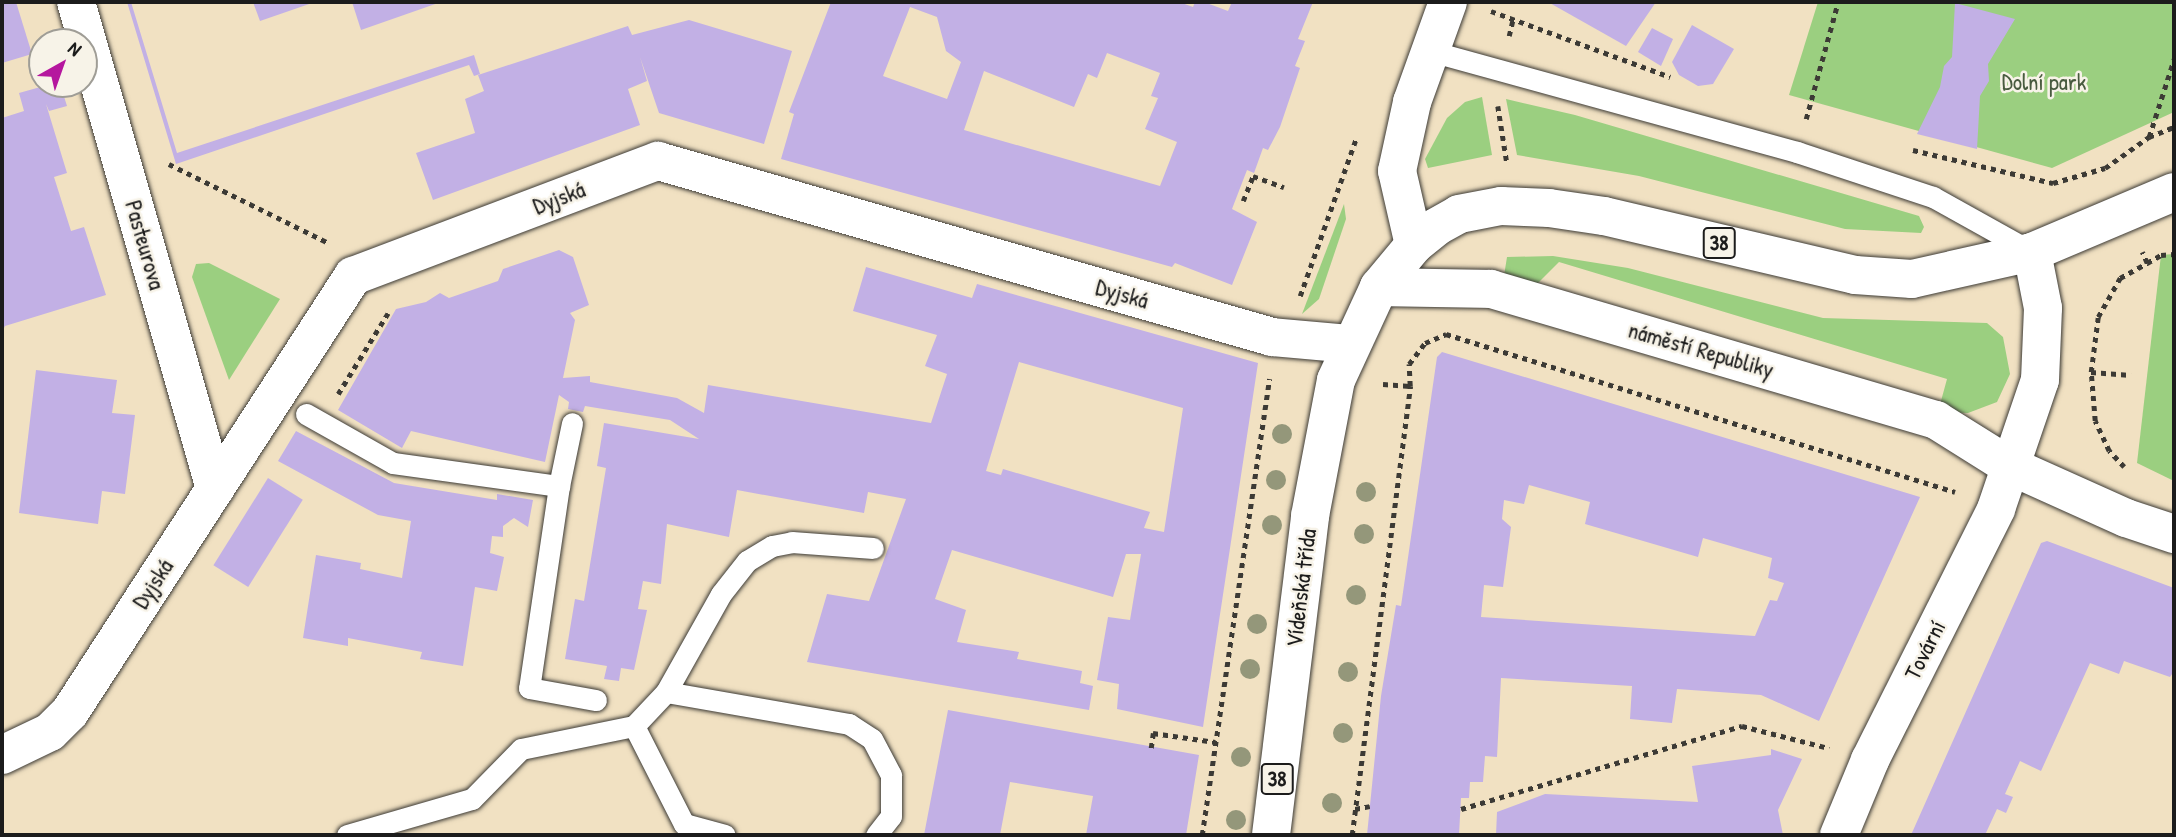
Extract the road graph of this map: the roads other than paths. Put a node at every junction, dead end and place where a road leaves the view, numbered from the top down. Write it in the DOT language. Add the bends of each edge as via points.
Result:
graph roads {
  1 [pos="76,2"];
  2 [pos="1466,5"];
  3 [pos="1430,51"];
  4 [pos="2174,192"];
  5 [pos="1414,244"];
  6 [pos="2032,252"];
  7 [pos="1379,287"];
  8 [pos="1350,344"];
  9 [pos="306,414"];
  10 [pos="572,423"];
  11 [pos="2008,465"];
  12 [pos="559,486"];
  13 [pos="215,489"];
  14 [pos="2174,534"];
  15 [pos="873,548"];
  16 [pos="666,692"];
  17 [pos="596,700"];
  18 [pos="634,726"];
  19 [pos="2,755"];
  20 [pos="347,835"];
  21 [pos="725,835"];
  22 [pos="876,835"];
  23 [pos="1271,835"];
  24 [pos="1839,835"];
  1 -- 13 [label="street, Pasteurova"];
  2 -- 3 [label="street"];
  3 -- 5 [label="street" via="1412,102 1397,171"];
  3 -- 6 [label="lane" via="1797,152 1933,197"];
  4 -- 6 [label="street, 38"];
  5 -- 6 [label="street, 38" via="1459,214 1501,206 1604,216 1855,275 1912,279"];
  5 -- 7 [label="street, 38"];
  6 -- 11 [label="street" via="2043,308 2040,380"];
  7 -- 8 [label="street, 38"];
  7 -- 11 [label="street, náměstí Republiky" via="1499,291 1936,420"];
  8 -- 13 [label="street, Dyjská" via="1272,337 658,161 353,276"];
  8 -- 23 [label="street, Vídeňská třída / 38" via="1336,380 1310,516"];
  9 -- 12 [label="lane" via="393,463"];
  10 -- 12 [label="lane"];
  11 -- 14 [label="street, náměstí Republiky" via="2126,518"];
  11 -- 24 [label="street, Tovární" via="1996,509 1870,760"];
  12 -- 17 [label="lane" via="529,688"];
  13 -- 19 [label="street, Dyjská" via="70,712 50,732"];
  15 -- 16 [label="lane" via="792,542 772,546 747,561 721,594"];
  16 -- 18 [label="lane"];
  16 -- 22 [label="lane" via="849,724 872,739 891,775 891,816"];
  18 -- 20 [label="lane" via="521,749 472,799"];
  18 -- 21 [label="lane" via="684,824"];
}
